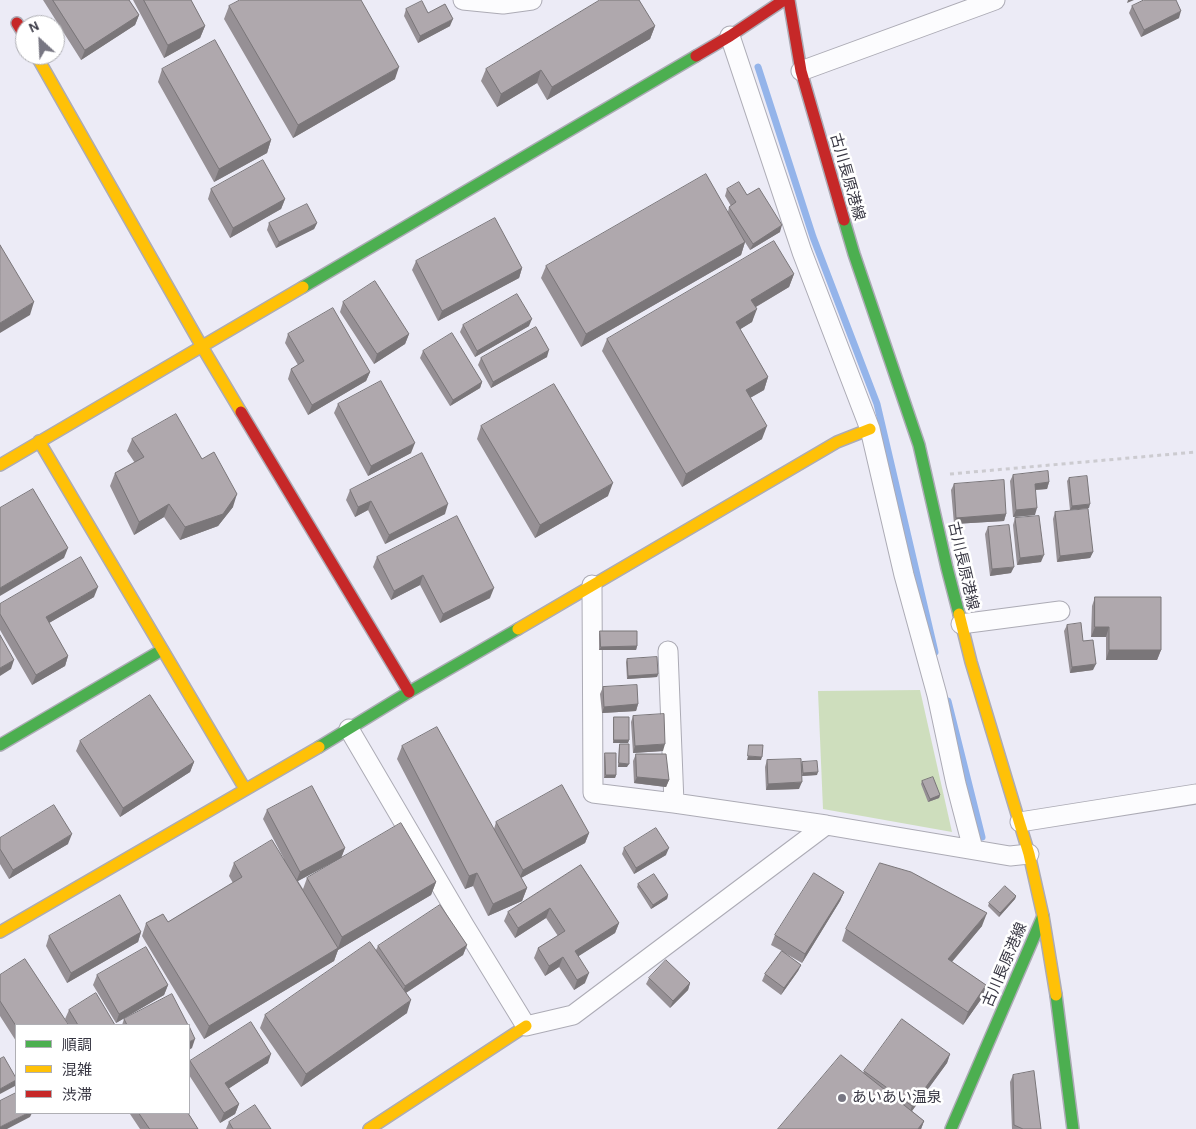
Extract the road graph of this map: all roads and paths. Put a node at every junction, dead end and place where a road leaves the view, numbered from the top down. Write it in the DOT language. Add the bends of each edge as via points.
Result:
graph roads {
  1 [pos="463,0"];
  2 [pos="532,0"];
  3 [pos="784,0"];
  4 [pos="789,0"];
  5 [pos="996,0"];
  6 [pos="730,36"];
  7 [pos="42,65"];
  8 [pos="801,71"];
  9 [pos="202,345"];
  10 [pos="870,429"];
  11 [pos="39,441"];
  12 [pos="1196,452"];
  13 [pos="0,464"];
  14 [pos="927,477"];
  15 [pos="592,586"];
  16 [pos="1060,611"];
  17 [pos="962,624"];
  18 [pos="162,650"];
  19 [pos="668,651"];
  20 [pos="409,692"];
  21 [pos="349,729"];
  22 [pos="0,745"];
  23 [pos="245,789"];
  24 [pos="1196,794"];
  25 [pos="674,803"];
  26 [pos="1020,822"];
  27 [pos="826,825"];
  28 [pos="973,849"];
  29 [pos="1029,854"];
  30 [pos="1043,916"];
  31 [pos="0,932"];
  32 [pos="526,1026"];
  33 [pos="369,1129"];
  34 [pos="951,1129"];
  35 [pos="1073,1129"];
  1 -- 2 [label="street" via="502,4"];
  3 -- 6 [label="street"];
  4 -- 8 [label="street, 古川長原港線"];
  5 -- 8 [label="street"];
  6 -- 9 [label="street"];
  6 -- 10 [label="street" via="802,252"];
  7 -- 9 [label="street"];
  8 -- 14 [label="street, 古川長原港線" via="851,245 919,444"];
  9 -- 11 [label="street"];
  9 -- 20 [label="street"];
  10 -- 15 [label="street" via="837,442"];
  10 -- 28 [label="street"];
  11 -- 13 [label="street"];
  11 -- 18 [label="street"];
  12 -- 14 [label="path"];
  14 -- 17 [label="street, 古川長原港線"];
  15 -- 20 [label="street"];
  15 -- 25 [label="street" via="593,793"];
  16 -- 17 [label="street"];
  17 -- 26 [label="street, 古川長原港線"];
  18 -- 22 [label="street"];
  18 -- 23 [label="street"];
  19 -- 25 [label="street"];
  20 -- 21 [label="street"];
  21 -- 23 [label="street"];
  21 -- 32 [label="street"];
  23 -- 31 [label="street"];
  24 -- 26 [label="street"];
  25 -- 27 [label="street"];
  26 -- 29 [label="street, 古川長原港線"];
  27 -- 28 [label="street"];
  27 -- 32 [label="street" via="574,1015"];
  28 -- 29 [label="street" via="1010,856"];
  29 -- 30 [label="street, 古川長原港線"];
  30 -- 34 [label="street, 古川長原港線"];
  30 -- 35 [label="street"];
  32 -- 33 [label="street"];
}
